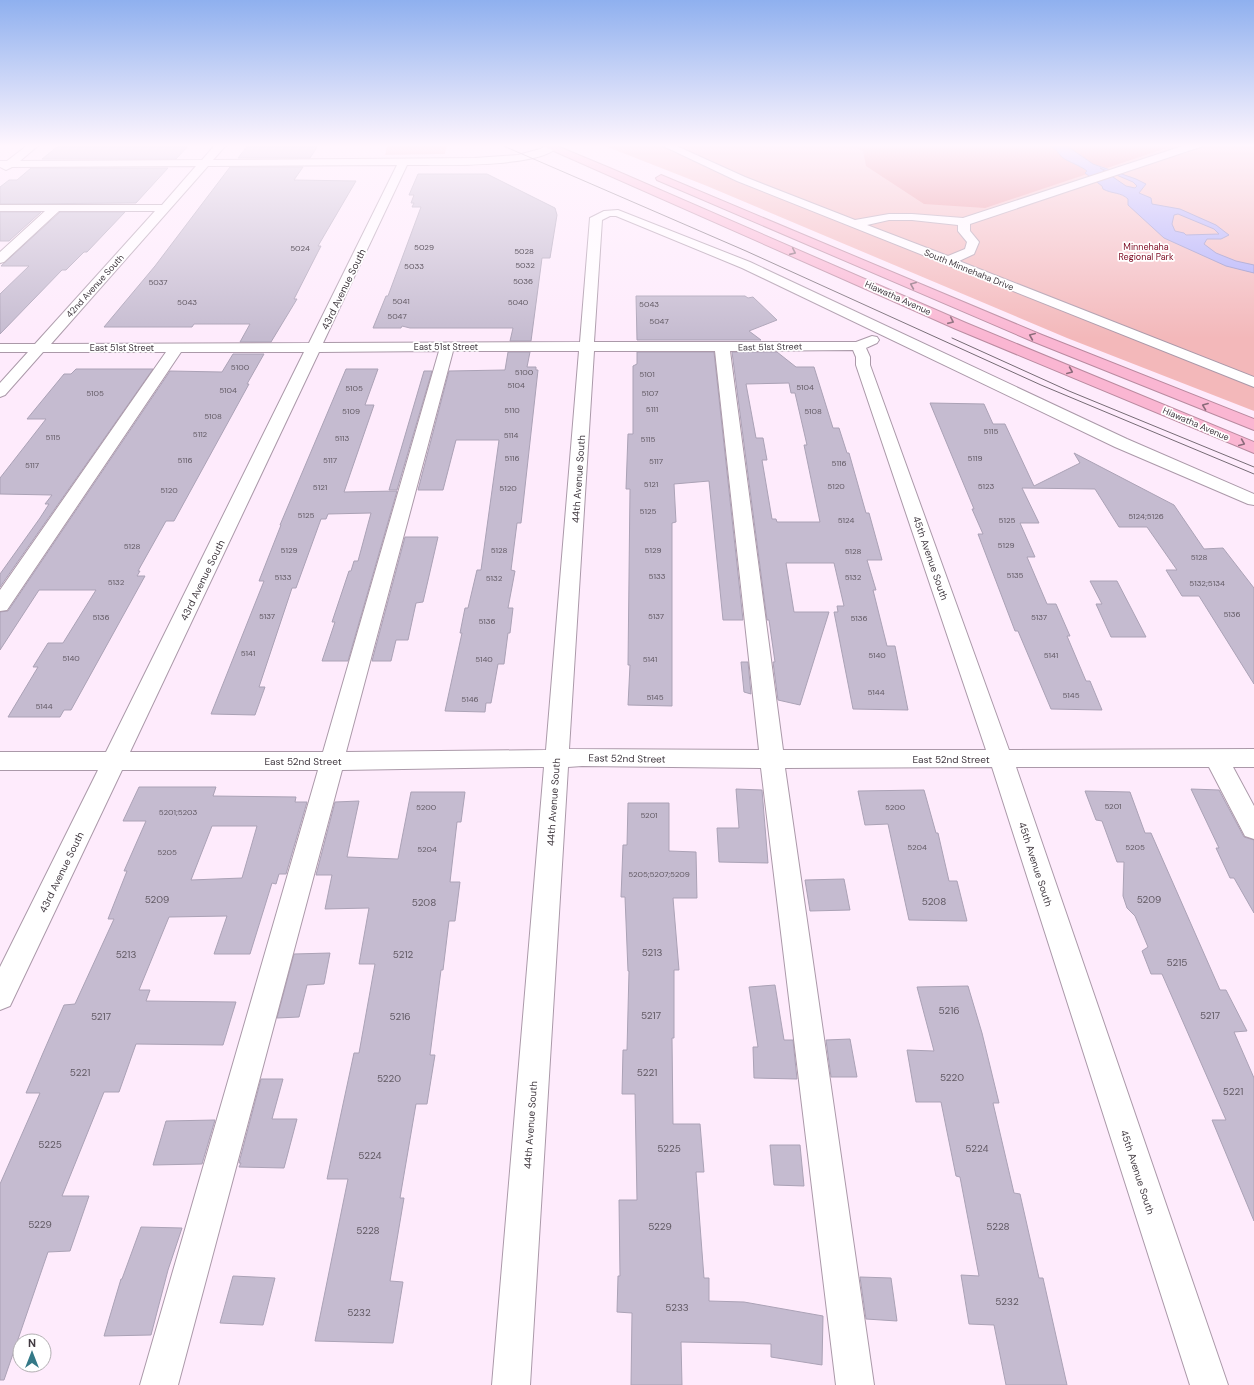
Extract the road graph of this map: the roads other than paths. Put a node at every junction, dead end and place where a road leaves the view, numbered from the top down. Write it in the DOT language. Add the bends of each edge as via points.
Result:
graph roads {
  1 [pos="56,208"];
  2 [pos="164,208"];
  3 [pos="381,209"];
  4 [pos="696,209"];
  5 [pos="733,209"];
  6 [pos="815,209"];
  7 [pos="1001,209"];
  8 [pos="964,222"];
  9 [pos="853,224"];
  10 [pos="0,259"];
  11 [pos="948,261"];
  12 [pos="889,332"];
  13 [pos="858,346"];
  14 [pos="314,347"];
  15 [pos="447,347"];
  16 [pos="587,347"];
  17 [pos="722,347"];
  18 [pos="0,348"];
  19 [pos="39,348"];
  20 [pos="176,348"];
  21 [pos="1254,382"];
  22 [pos="0,392"];
  23 [pos="1254,425"];
  24 [pos="1254,448"];
  25 [pos="1254,500"];
  26 [pos="0,605"];
  27 [pos="1216,758"];
  28 [pos="1254,758"];
  29 [pos="556,759"];
  30 [pos="772,759"];
  31 [pos="1001,759"];
  32 [pos="332,760"];
  33 [pos="0,761"];
  34 [pos="114,761"];
  35 [pos="1254,829"];
  36 [pos="0,997"];
  37 [pos="159,1385"];
  38 [pos="511,1385"];
  39 [pos="856,1385"];
  40 [pos="1209,1385"];
  1 -- 10 [label="street"];
  2 -- 19 [label="street, 42nd Avenue South"];
  3 -- 14 [label="street, 43rd Avenue South"];
  4 -- 24 [label="highway, Hiawatha Avenue, one-way" via="961,326"];
  23 -- 5 [label="highway, Hiawatha Avenue, one-way" via="1037,338"];
  6 -- 9 [label="street, South Minnehaha Drive"];
  7 -- 8 [label="street"];
  8 -- 9 [label="street" via="889,217"];
  8 -- 11 [label="street" via="964,231 973,242 970,251"];
  9 -- 11 [label="street, South Minnehaha Drive"];
  11 -- 21 [label="street, South Minnehaha Drive"];
  12 -- 13 [label="street, East 51st Street"];
  12 -- 16 [label="street, 44th Avenue South" via="746,265 628,216 608,213 596,218"];
  12 -- 25 [label="street" via="1121,443"];
  13 -- 17 [label="street, East 51st Street"];
  13 -- 31 [label="street, 45th Avenue South"];
  14 -- 15 [label="street, East 51st Street"];
  14 -- 20 [label="street, East 51st Street"];
  14 -- 34 [label="street, 43rd Avenue South"];
  15 -- 16 [label="street, East 51st Street"];
  15 -- 32 [label="street"];
  16 -- 17 [label="street, East 51st Street"];
  16 -- 29 [label="street, 44th Avenue South"];
  17 -- 30 [label="street"];
  18 -- 19 [label="street, East 51st Street"];
  19 -- 20 [label="street, East 51st Street"];
  19 -- 22 [label="street, 42nd Avenue South"];
  20 -- 26 [label="street"];
  27 -- 28 [label="street, East 52nd Street"];
  27 -- 31 [label="street, East 52nd Street"];
  27 -- 35 [label="street"];
  29 -- 30 [label="street, East 52nd Street"];
  29 -- 32 [label="street, East 52nd Street"];
  29 -- 38 [label="street, 44th Avenue South"];
  30 -- 31 [label="street, East 52nd Street"];
  30 -- 39 [label="street"];
  31 -- 40 [label="street, 45th Avenue South"];
  32 -- 34 [label="street, East 52nd Street"];
  32 -- 37 [label="street"];
  33 -- 34 [label="street, East 52nd Street"];
  34 -- 36 [label="street, 43rd Avenue South"];
}
